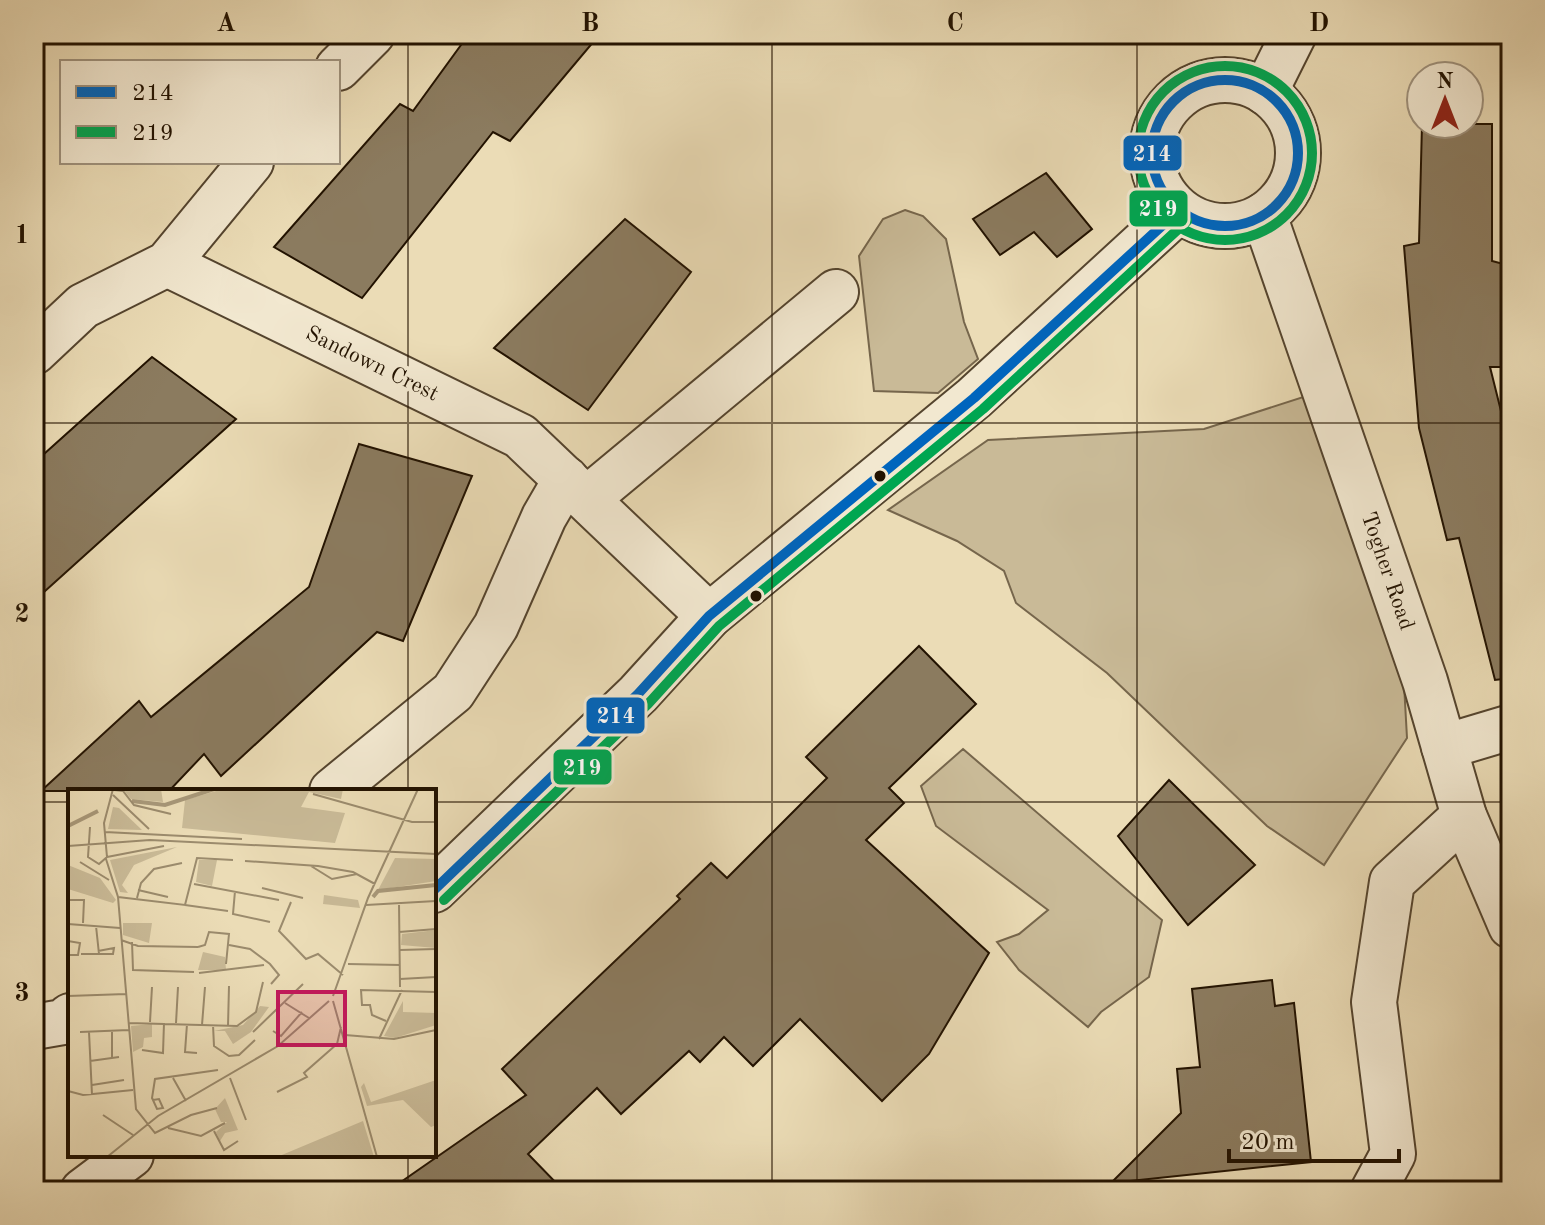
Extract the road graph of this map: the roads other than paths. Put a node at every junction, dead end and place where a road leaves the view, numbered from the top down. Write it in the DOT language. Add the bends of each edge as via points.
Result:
graph roads {
  1 [pos="372,34"];
  2 [pos="1294,34"];
  3 [pos="340,66"];
  4 [pos="1265,92"];
  5 [pos="249,164"];
  6 [pos="1178,211"];
  7 [pos="1264,215"];
  8 [pos="167,264"];
  9 [pos="836,292"];
  10 [pos="34,352"];
  11 [pos="577,488"];
  12 [pos="709,616"];
  13 [pos="1511,727"];
  14 [pos="1444,747"];
  15 [pos="334,789"];
  16 [pos="1464,816"];
  17 [pos="436,888"];
  18 [pos="1511,926"];
  19 [pos="68,1018"];
  20 [pos="34,1027"];
  21 [pos="128,1157"];
  22 [pos="83,1191"];
  23 [pos="1373,1191"];
  1 -- 3 [label="street"];
  2 -- 4 [label="street"];
  4 -- 6 [label="street" via="1242,82 1217,80 1193,87 1173,101 1152,144 1153,169 1162,192"];
  4 -- 7 [label="street" via="1288,119 1298,154 1283,199"];
  5 -- 8 [label="street"];
  6 -- 7 [label="street" via="1221,227"];
  6 -- 12 [label="street" via="974,398"];
  7 -- 14 [label="street, Togher Road"];
  8 -- 10 [label="street" via="83,306"];
  8 -- 11 [label="street, Sandown Crest" via="520,436"];
  9 -- 11 [label="street"];
  11 -- 12 [label="street, Sandown Crest"];
  11 -- 15 [label="street" via="544,517 496,626 453,692"];
  12 -- 17 [label="street" via="657,675"];
  13 -- 14 [label="street"];
  14 -- 16 [label="street, Togher Road"];
  16 -- 18 [label="street, Togher Road"];
  16 -- 23 [label="street" via="1392,882 1374,1002 1393,1154"];
  19 -- 20 [label="street"];
  21 -- 22 [label="street"];
}
